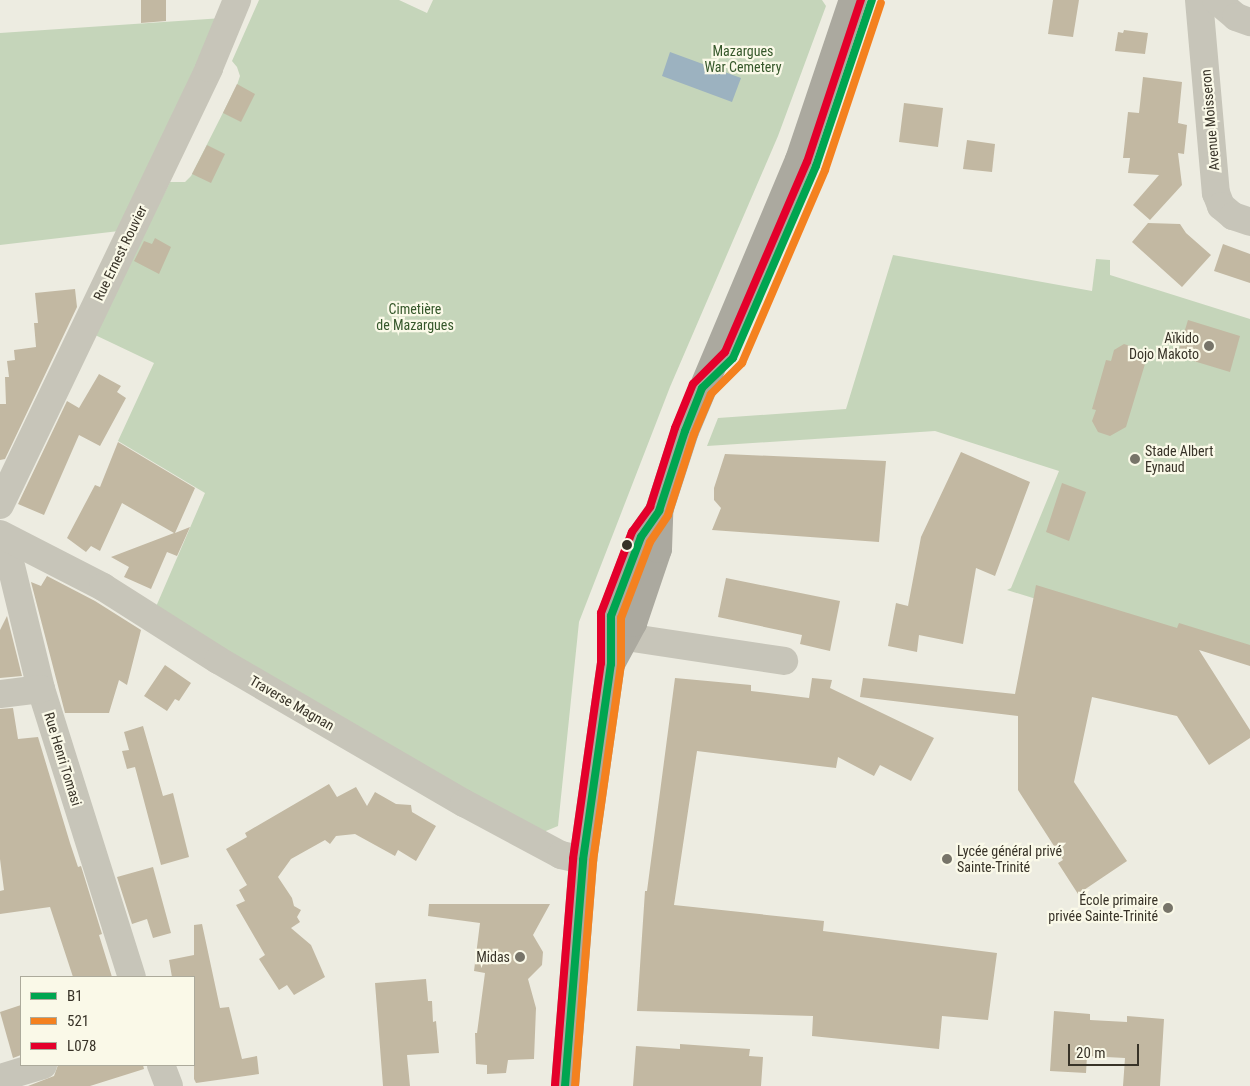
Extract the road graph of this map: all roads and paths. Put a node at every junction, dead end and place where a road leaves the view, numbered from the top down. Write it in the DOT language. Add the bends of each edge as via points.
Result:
graph roads {
  1 [pos="236,0"];
  2 [pos="853,0"];
  3 [pos="1199,0"];
  4 [pos="1216,0"];
  5 [pos="1250,22"];
  6 [pos="1250,222"];
  7 [pos="0,505"];
  8 [pos="659,511"];
  9 [pos="2,536"];
  10 [pos="626,637"];
  11 [pos="784,661"];
  12 [pos="611,664"];
  13 [pos="41,689"];
  14 [pos="0,694"];
  15 [pos="583,860"];
  16 [pos="132,976"];
  17 [pos="40,1066"];
  18 [pos="161,1066"];
  19 [pos="0,1078"];
  20 [pos="169,1086"];
  21 [pos="565,1086"];
  1 -- 7 [label="street, Rue Ernest Rouvier" via="209,68"];
  2 -- 8 [label="main road" via="799,160 685,431"];
  3 -- 6 [label="street, Avenue Moisseron" via="1216,192 1221,206 1232,216"];
  4 -- 5 [label="street" via="1236,17"];
  8 -- 10 [label="main road" via="658,549"];
  8 -- 12 [label="main road" via="640,537 611,616"];
  9 -- 13 [label="street, Rue Henri Tomasi"];
  9 -- 15 [label="street, Traverse Magnan" via="103,587 218,660 488,815 561,855"];
  10 -- 11 [label="street"];
  10 -- 12 [label="main road"];
  12 -- 15 [label="main road"];
  13 -- 14 [label="street"];
  13 -- 16 [label="street, Rue Henri Tomasi"];
  15 -- 21 [label="main road"];
  17 -- 19 [label="street"];
  18 -- 20 [label="street"];
}
